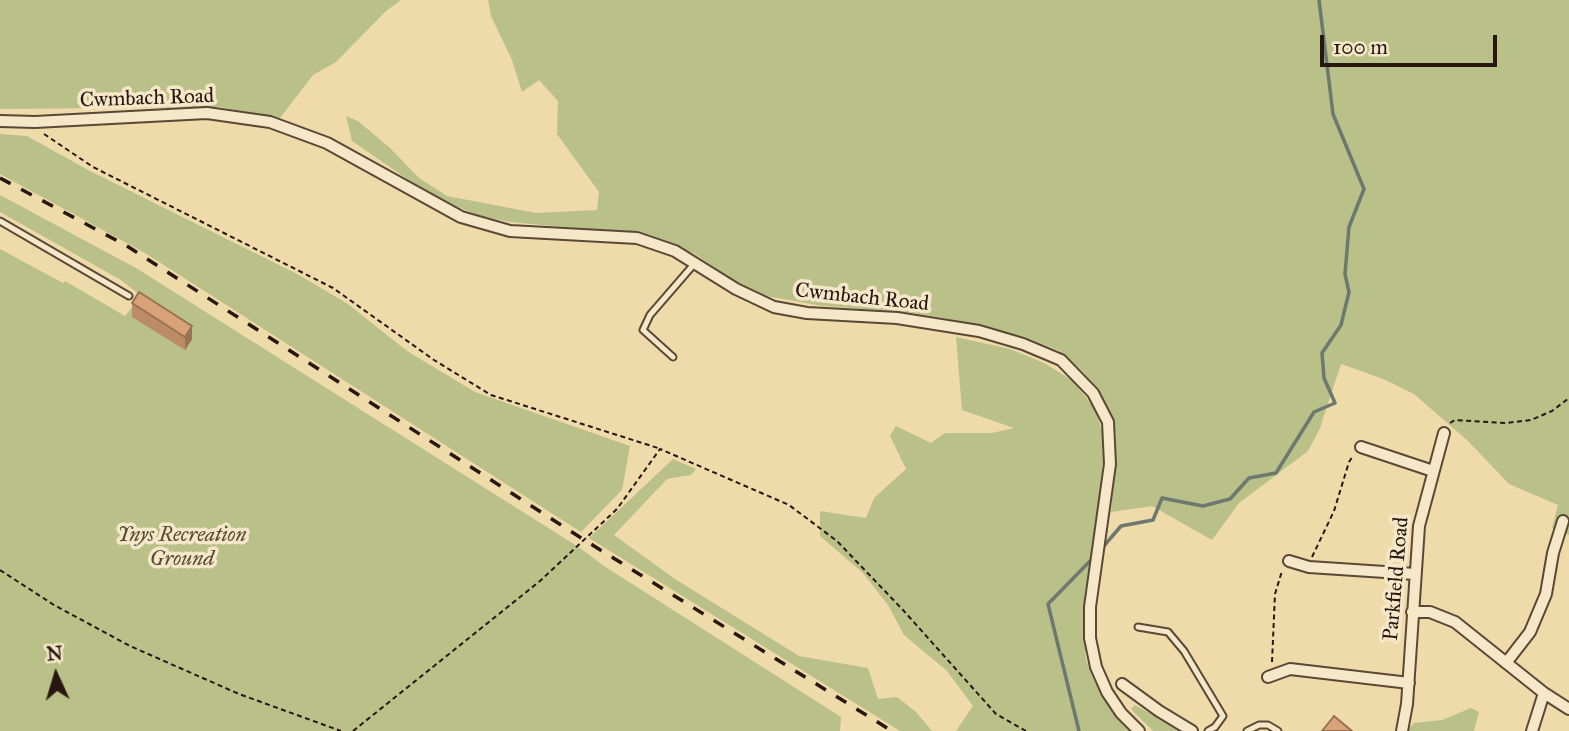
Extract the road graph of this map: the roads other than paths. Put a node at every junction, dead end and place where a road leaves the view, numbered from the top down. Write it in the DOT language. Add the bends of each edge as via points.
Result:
graph roads {
  1 [pos="0,121"];
  2 [pos="0,221"];
  3 [pos="695,263"];
  4 [pos="129,296"];
  5 [pos="673,357"];
  6 [pos="1444,433"];
  7 [pos="1361,447"];
  8 [pos="1433,471"];
  9 [pos="1563,521"];
  10 [pos="1289,561"];
  11 [pos="1415,574"];
  12 [pos="1412,611"];
  13 [pos="1138,627"];
  14 [pos="1506,663"];
  15 [pos="1270,672"];
  16 [pos="1409,683"];
  17 [pos="1122,684"];
  18 [pos="1544,692"];
  19 [pos="1569,709"];
  20 [pos="1139,731"];
  21 [pos="1192,731"];
  22 [pos="1208,731"];
  23 [pos="1247,731"];
  24 [pos="1278,731"];
  25 [pos="1402,731"];
  26 [pos="1532,731"];
  1 -- 3 [label="street, Cwmbach Road" via="207,113 270,122 327,143 461,216 510,231 637,238"];
  2 -- 4 [label="lane"];
  3 -- 5 [label="lane" via="650,315 643,330"];
  3 -- 20 [label="street, Cwmbach Road" via="774,307 897,318 979,331 1023,344 1061,360 1093,393 1108,422 1110,464 1090,607 1090,638 1107,692"];
  6 -- 8 [label="street, Parkfield Road"];
  7 -- 8 [label="street"];
  8 -- 11 [label="street, Parkfield Road" via="1419,526"];
  9 -- 14 [label="street" via="1546,594 1530,632"];
  10 -- 11 [label="street"];
  11 -- 12 [label="street, Parkfield Road"];
  12 -- 14 [label="street" via="1455,622"];
  12 -- 16 [label="street, Parkfield Road"];
  13 -- 22 [label="lane" via="1168,632 1184,651 1223,716"];
  14 -- 18 [label="street"];
  15 -- 16 [label="street" via="1290,669"];
  16 -- 25 [label="street, Parkfield Road"];
  17 -- 21 [label="street"];
  18 -- 19 [label="street"];
  18 -- 26 [label="street"];
  23 -- 24 [label="lane" via="1259,725"];
}
